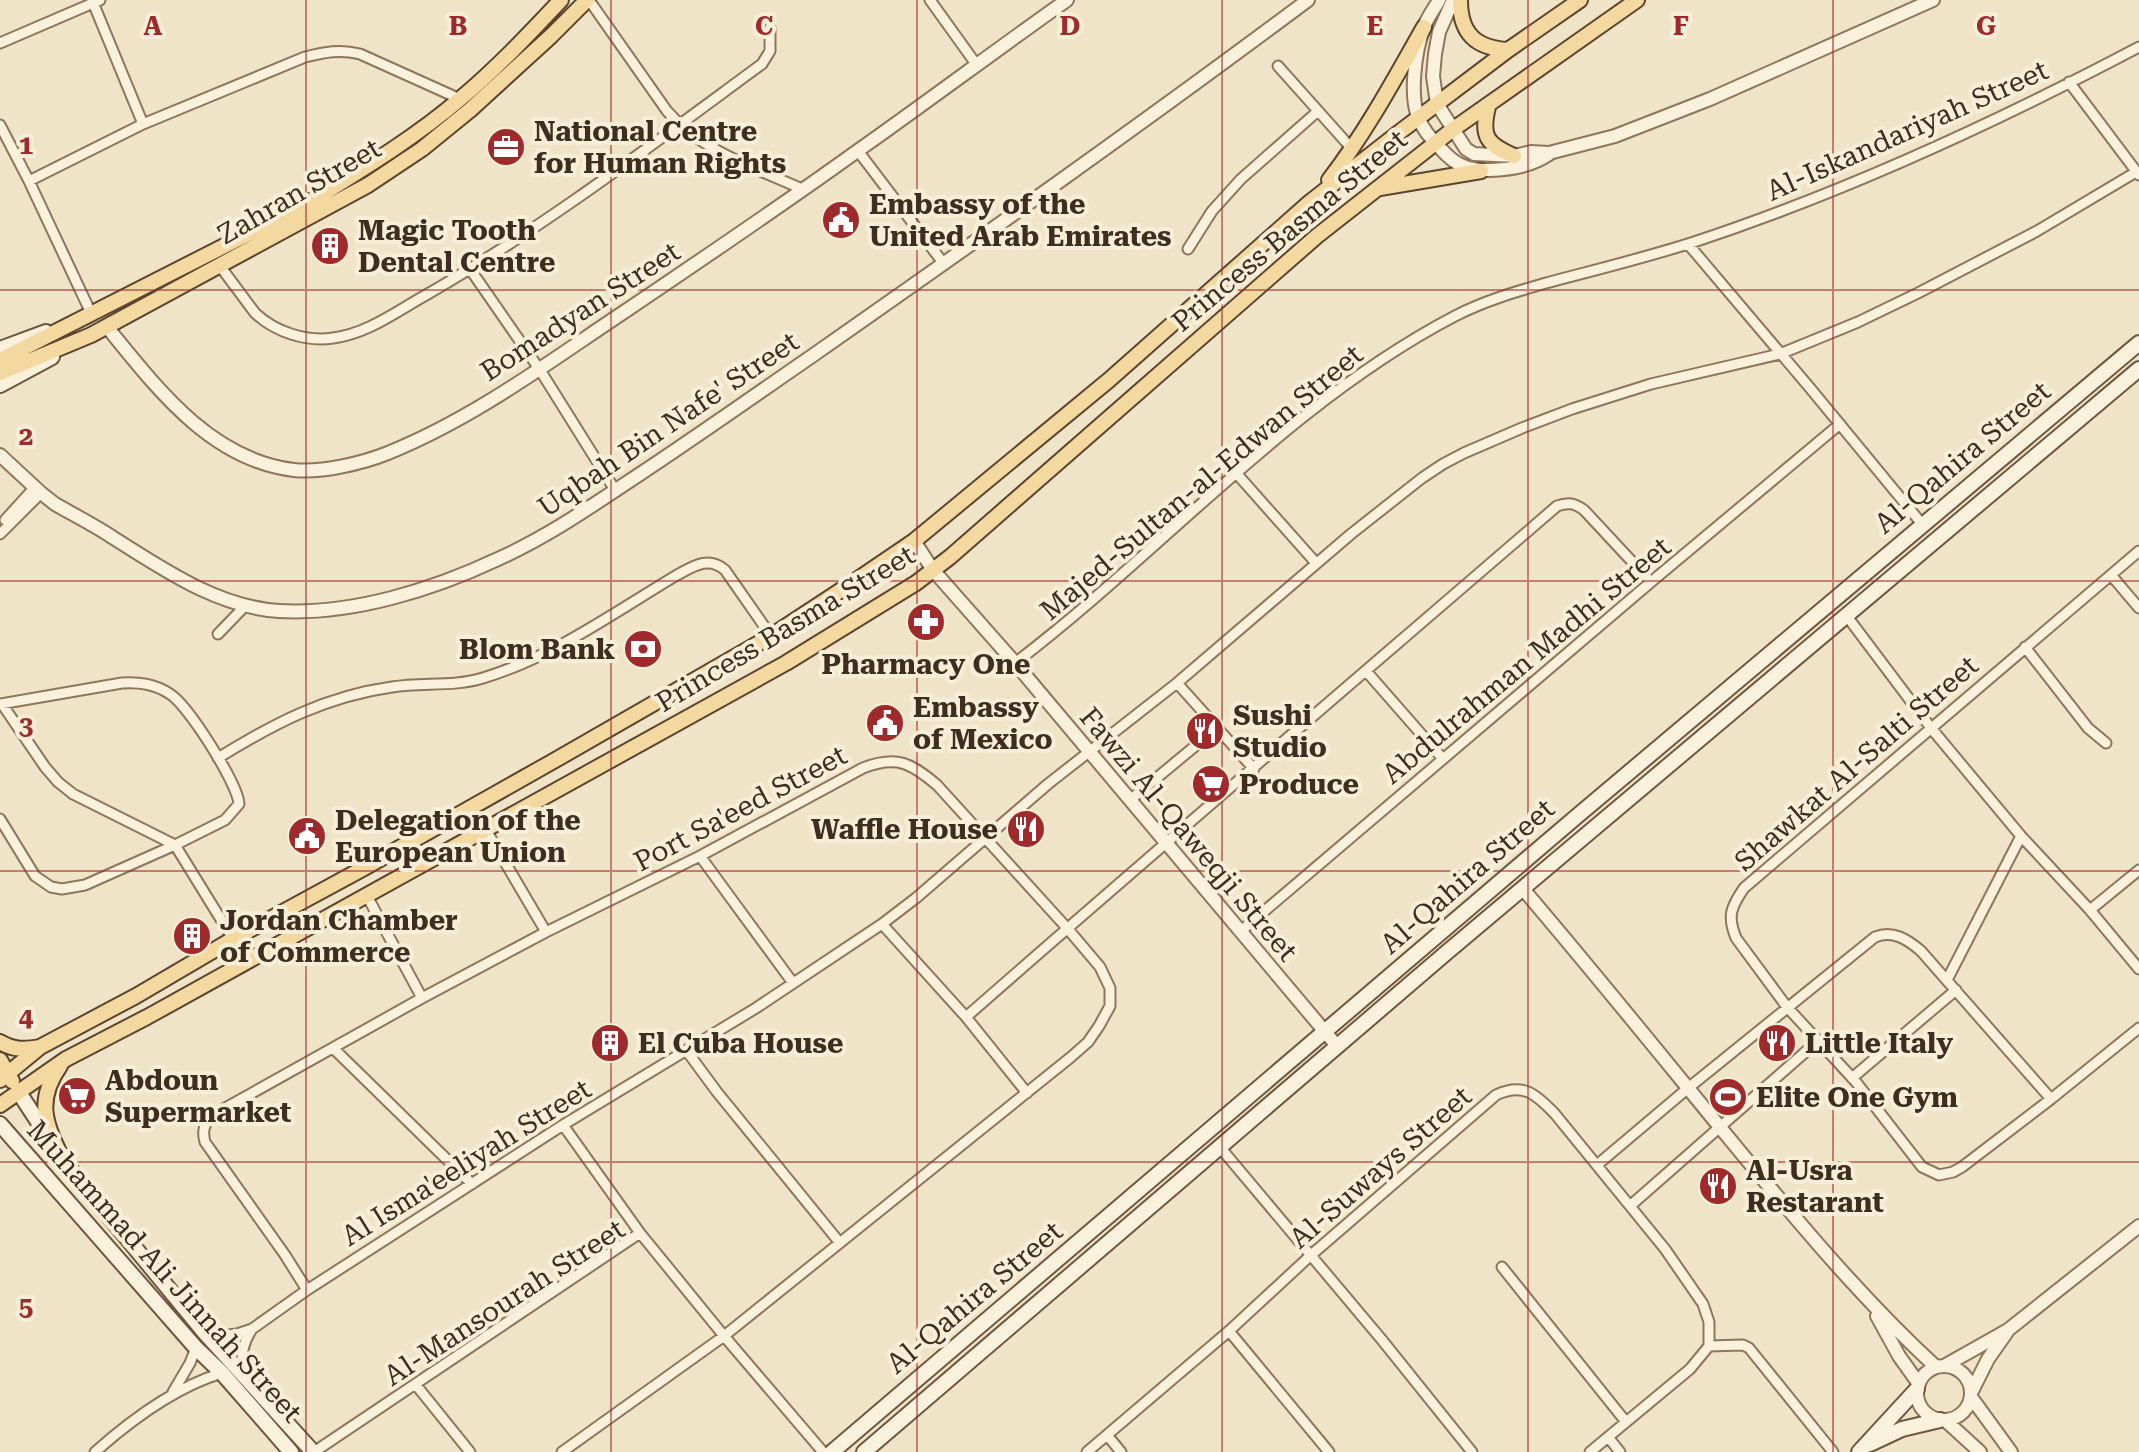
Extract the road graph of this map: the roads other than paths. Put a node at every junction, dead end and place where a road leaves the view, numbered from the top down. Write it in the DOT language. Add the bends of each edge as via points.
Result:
graph roads {
  1 [pos="561,0"];
  2 [pos="588,0"];
  3 [pos="930,0"];
  4 [pos="1067,0"];
  5 [pos="1308,0"];
  6 [pos="1439,0"];
  7 [pos="1453,0"];
  8 [pos="1460,0"];
  9 [pos="1580,0"];
  10 [pos="1637,0"];
  11 [pos="1933,0"];
  12 [pos="95,1"];
  13 [pos="1424,27"];
  14 [pos="770,28"];
  15 [pos="0,43"];
  16 [pos="2139,47"];
  17 [pos="1508,50"];
  18 [pos="976,64"];
  19 [pos="1278,66"];
  20 [pos="2069,82"];
  21 [pos="460,99"];
  22 [pos="1437,104"];
  23 [pos="1488,107"];
  24 [pos="1318,111"];
  25 [pos="1418,119"];
  26 [pos="143,124"];
  27 [pos="0,125"];
  28 [pos="679,125"];
  29 [pos="1452,130"];
  30 [pos="1435,143"];
  31 [pos="1353,150"];
  32 [pos="858,151"];
  33 [pos="1549,153"];
  34 [pos="1514,156"];
  35 [pos="1481,171"];
  36 [pos="2138,174"];
  37 [pos="29,181"];
  38 [pos="802,189"];
  39 [pos="1376,189"];
  40 [pos="1310,202"];
  41 [pos="1688,244"];
  42 [pos="1188,249"];
  43 [pos="944,264"];
  44 [pos="220,266"];
  45 [pos="470,269"];
  46 [pos="91,313"];
  47 [pos="69,325"];
  48 [pos="107,327"];
  49 [pos="91,335"];
  50 [pos="2139,343"];
  51 [pos="0,349"];
  52 [pos="1780,354"];
  53 [pos="0,360"];
  54 [pos="2139,369"];
  55 [pos="540,370"];
  56 [pos="0,373"];
  57 [pos="0,385"];
  58 [pos="1840,424"];
  59 [pos="0,455"];
  60 [pos="1237,474"];
  61 [pos="38,490"];
  62 [pos="615,490"];
  63 [pos="1922,524"];
  64 [pos="0,525"];
  65 [pos="0,534"];
  66 [pos="914,541"];
  67 [pos="2139,551"];
  68 [pos="1316,563"];
  69 [pos="933,570"];
  70 [pos="2111,575"];
  71 [pos="1651,582"];
  72 [pos="245,606"];
  73 [pos="2139,608"];
  74 [pos="1846,615"];
  75 [pos="218,634"];
  76 [pos="771,636"];
  77 [pos="2025,647"];
  78 [pos="1015,663"];
  79 [pos="1366,671"];
  80 [pos="1177,683"];
  81 [pos="1,704"];
  82 [pos="1217,728"];
  83 [pos="1931,728"];
  84 [pos="2106,743"];
  85 [pos="1090,753"];
  86 [pos="218,758"];
  87 [pos="1443,759"];
  88 [pos="1254,769"];
  89 [pos="1130,800"];
  90 [pos="0,819"];
  91 [pos="486,830"];
  92 [pos="2021,836"];
  93 [pos="986,839"];
  94 [pos="1166,842"];
  95 [pos="175,845"];
  96 [pos="700,856"];
  97 [pos="2139,870"];
  98 [pos="1523,889"];
  99 [pos="367,896"];
  100 [pos="2090,910"];
  101 [pos="882,924"];
  102 [pos="1067,928"];
  103 [pos="1241,931"];
  104 [pos="546,932"];
  105 [pos="233,939"];
  106 [pos="2139,969"];
  107 [pos="1947,980"];
  108 [pos="793,983"];
  109 [pos="1956,990"];
  110 [pos="422,998"];
  111 [pos="1787,1007"];
  112 [pos="966,1017"];
  113 [pos="2139,1028"];
  114 [pos="1325,1032"];
  115 [pos="1819,1040"];
  116 [pos="0,1042"];
  117 [pos="46,1044"];
  118 [pos="1337,1046"];
  119 [pos="333,1048"];
  120 [pos="686,1050"];
  121 [pos="66,1059"];
  122 [pos="2,1071"];
  123 [pos="1852,1078"];
  124 [pos="1687,1089"];
  125 [pos="18,1091"];
  126 [pos="1027,1093"];
  127 [pos="2051,1099"];
  128 [pos="0,1105"];
  129 [pos="0,1124"];
  130 [pos="563,1125"];
  131 [pos="1720,1127"];
  132 [pos="1219,1146"];
  133 [pos="1597,1165"];
  134 [pos="66,1166"];
  135 [pos="472,1184"];
  136 [pos="1630,1206"];
  137 [pos="2139,1226"];
  138 [pos="640,1233"];
  139 [pos="840,1243"];
  140 [pos="1310,1256"];
  141 [pos="1502,1267"];
  142 [pos="307,1290"];
  143 [pos="1869,1303"];
  144 [pos="252,1329"];
  145 [pos="2008,1330"];
  146 [pos="1229,1331"];
  147 [pos="205,1333"];
  148 [pos="724,1336"];
  149 [pos="1709,1346"];
  150 [pos="196,1348"];
  151 [pos="1941,1366"];
  152 [pos="222,1373"];
  153 [pos="242,1375"];
  154 [pos="416,1385"];
  155 [pos="1918,1386"];
  156 [pos="1972,1394"];
  157 [pos="171,1395"];
  158 [pos="1942,1420"];
  159 [pos="1626,1422"];
  160 [pos="1107,1435"];
  161 [pos="1608,1437"];
  162 [pos="107,1448"];
  163 [pos="1863,1449"];
  164 [pos="95,1452"];
  165 [pos="291,1452"];
  166 [pos="314,1452"];
  167 [pos="470,1452"];
  168 [pos="562,1452"];
  169 [pos="823,1452"];
  170 [pos="832,1452"];
  171 [pos="864,1452"];
  172 [pos="1087,1452"];
  173 [pos="1121,1452"];
  174 [pos="1329,1452"];
  175 [pos="1472,1452"];
  176 [pos="1590,1452"];
  177 [pos="1620,1452"];
  178 [pos="1833,1452"];
  179 [pos="1980,1452"];
  180 [pos="2011,1452"];
  1 -- 21 [label="main road, Zahran Street"];
  2 -- 28 [label="street"];
  2 -- 44 [label="main road, Zahran Street" via="422,149 368,185"];
  3 -- 18 [label="street"];
  4 -- 18 [label="street, Bomadyan Street"];
  5 -- 43 [label="street, Uqbah Bin Nafe' Street"];
  6 -- 13 [label="street"];
  7 -- 22 [label="street" via="1435,54"];
  8 -- 17 [label="main road" via="1460,14 1472,38 1489,48"];
  9 -- 17 [label="main road, Princess Basma Street"];
  10 -- 23 [label="main road, Princess Basma Street"];
  11 -- 33 [label="street" via="1710,99 1615,136"];
  12 -- 15 [label="street"];
  12 -- 26 [label="street"];
  13 -- 25 [label="street" via="1415,65"];
  13 -- 31 [label="main road"];
  14 -- 28 [label="street" via="770,51 762,64"];
  16 -- 20 [label="street, Al-Iskandariyah Street"];
  17 -- 22 [label="main road, Princess Basma Street"];
  18 -- 32 [label="street, Bomadyan Street"];
  19 -- 24 [label="street"];
  20 -- 36 [label="street"];
  20 -- 41 [label="street, Al-Iskandariyah Street" via="1900,163"];
  21 -- 26 [label="street" via="360,54 330,51"];
  21 -- 46 [label="main road, Zahran Street" via="303,206"];
  22 -- 25 [label="main road, Princess Basma Street"];
  22 -- 29 [label="street"];
  23 -- 29 [label="main road, Princess Basma Street"];
  23 -- 34 [label="main road" via="1488,140"];
  24 -- 31 [label="street"];
  24 -- 42 [label="street" via="1241,179"];
  25 -- 30 [label="street"];
  25 -- 40 [label="main road, Princess Basma Street"];
  26 -- 37 [label="street"];
  27 -- 37 [label="street"];
  28 -- 38 [label="street" via="708,146"];
  28 -- 45 [label="street"];
  29 -- 30 [label="main road, Princess Basma Street"];
  29 -- 34 [label="street" via="1474,154"];
  30 -- 35 [label="street" via="1452,162"];
  30 -- 39 [label="main road, Princess Basma Street"];
  31 -- 40 [label="main road"];
  32 -- 38 [label="street, Bomadyan Street"];
  32 -- 43 [label="street"];
  33 -- 34 [label="street"];
  33 -- 35 [label="street" via="1535,163"];
  35 -- 39 [label="main road"];
  36 -- 52 [label="street, Al Isma'eeliyah Street" via="1918,293"];
  37 -- 46 [label="street"];
  38 -- 55 [label="street, Bomadyan Street"];
  39 -- 69 [label="main road, Princess Basma Street"];
  40 -- 66 [label="main road, Princess Basma Street" via="1109,380"];
  41 -- 52 [label="street"];
  41 -- 60 [label="street, Majed-Sultan-al-Edwan Street" via="1471,308 1360,374"];
  43 -- 62 [label="street, Uqbah Bin Nafe' Street"];
  44 -- 45 [label="street" via="262,320 292,335 331,339 374,324"];
  44 -- 48 [label="main road, Zahran Street"];
  45 -- 55 [label="street"];
  46 -- 47 [label="main road, Zahran Street"];
  47 -- 51 [label="main road"];
  47 -- 53 [label="main road, Zahran Street"];
  48 -- 49 [label="main road, Zahran Street"];
  48 -- 55 [label="street, Bomadyan Street" via="159,390 199,427 246,457 297,470 365,461 389,452"];
  49 -- 56 [label="main road, Zahran Street"];
  49 -- 57 [label="main road"];
  50 -- 63 [label="main road, Al-Qahira Street"];
  52 -- 58 [label="street"];
  52 -- 68 [label="street, Al Isma'eeliyah Street" via="1621,392 1464,453 1422,478"];
  54 -- 74 [label="main road, Al-Qahira Street"];
  55 -- 62 [label="street"];
  58 -- 63 [label="street"];
  58 -- 71 [label="street, Abdulrahman Madhi Street"];
  59 -- 61 [label="street, Uqbah Bin Nafe' Street"];
  60 -- 68 [label="street"];
  60 -- 78 [label="street, Majed-Sultan-al-Edwan Street"];
  61 -- 64 [label="street"];
  61 -- 65 [label="street"];
  61 -- 72 [label="street, Uqbah Bin Nafe' Street" via="171,574"];
  62 -- 72 [label="street, Uqbah Bin Nafe' Street" via="512,553 399,597 318,610"];
  63 -- 114 [label="main road, Al-Qahira Street"];
  66 -- 69 [label="street, Fawzi Al-Qaweqji Street"];
  66 -- 76 [label="main road, Princess Basma Street"];
  67 -- 70 [label="street, Shawkat Al-Salti Street"];
  68 -- 80 [label="street, Al Isma'eeliyah Street"];
  69 -- 78 [label="street, Fawzi Al-Qaweqji Street"];
  69 -- 91 [label="main road, Princess Basma Street" via="786,663"];
  70 -- 73 [label="street"];
  70 -- 77 [label="street, Shawkat Al-Salti Street"];
  71 -- 79 [label="street" via="1584,510 1575,504 1557,506"];
  71 -- 87 [label="street, Abdulrahman Madhi Street"];
  72 -- 75 [label="street"];
  74 -- 83 [label="street"];
  74 -- 98 [label="main road, Al-Qahira Street"];
  76 -- 86 [label="street" via="725,570 715,563 698,564 526,662 473,681 387,687 329,702 283,720"];
  76 -- 105 [label="main road, Princess Basma Street"];
  77 -- 83 [label="street, Shawkat Al-Salti Street"];
  77 -- 84 [label="street" via="2088,728"];
  78 -- 85 [label="street, Fawzi Al-Qaweqji Street"];
  79 -- 87 [label="street"];
  79 -- 88 [label="street"];
  80 -- 82 [label="street"];
  80 -- 85 [label="street, Al Isma'eeliyah Street"];
  81 -- 86 [label="street" via="122,683 151,685 180,703"];
  81 -- 95 [label="street" via="58,782"];
  82 -- 88 [label="street"];
  82 -- 89 [label="street"];
  83 -- 92 [label="street"];
  83 -- 111 [label="street, Shawkat Al-Salti Street" via="1744,888 1734,903 1731,925 1736,938"];
  85 -- 89 [label="street, Fawzi Al-Qaweqji Street"];
  85 -- 93 [label="street, Al Isma'eeliyah Street"];
  86 -- 95 [label="street" via="239,804 225,820"];
  87 -- 103 [label="street, Abdulrahman Madhi Street"];
  88 -- 94 [label="street"];
  89 -- 94 [label="street, Fawzi Al-Qaweqji Street"];
  90 -- 95 [label="street" via="35,876 62,889 85,885"];
  91 -- 99 [label="main road, Princess Basma Street"];
  91 -- 104 [label="street"];
  92 -- 100 [label="street"];
  92 -- 107 [label="street"];
  93 -- 96 [label="street, Port Sa'eed Street" via="937,785 895,761 863,768"];
  93 -- 101 [label="street, Al Isma'eeliyah Street"];
  93 -- 102 [label="street, Port Sa'eed Street"];
  94 -- 102 [label="street"];
  94 -- 103 [label="street, Fawzi Al-Qaweqji Street"];
  95 -- 105 [label="street"];
  96 -- 104 [label="street, Port Sa'eed Street"];
  96 -- 108 [label="street"];
  97 -- 100 [label="street"];
  98 -- 118 [label="main road, Al-Qahira Street"];
  98 -- 124 [label="street"];
  99 -- 110 [label="street"];
  99 -- 121 [label="main road, Princess Basma Street"];
  100 -- 106 [label="street"];
  101 -- 108 [label="street, Al Isma'eeliyah Street"];
  101 -- 112 [label="street"];
  102 -- 112 [label="street"];
  102 -- 126 [label="street, Port Sa'eed Street" via="1100,967 1110,988 1110,1006 1088,1042"];
  103 -- 114 [label="street, Fawzi Al-Qaweqji Street"];
  104 -- 110 [label="street, Port Sa'eed Street"];
  105 -- 117 [label="main road, Princess Basma Street"];
  107 -- 109 [label="street"];
  107 -- 111 [label="street" via="1913,944 1883,934"];
  108 -- 120 [label="street, Al Isma'eeliyah Street"];
  109 -- 123 [label="street"];
  109 -- 127 [label="street"];
  110 -- 119 [label="street, Port Sa'eed Street"];
  111 -- 115 [label="street, Shawkat Al-Salti Street"];
  111 -- 124 [label="street"];
  112 -- 126 [label="street"];
  113 -- 127 [label="street, Shawkat Al-Salti Street"];
  114 -- 118 [label="street, Fawzi Al-Qaweqji Street"];
  114 -- 170 [label="main road, Al-Qahira Street"];
  115 -- 123 [label="street, Shawkat Al-Salti Street"];
  115 -- 131 [label="street"];
  116 -- 117 [label="main road" via="22,1050"];
  117 -- 121 [label="street"];
  117 -- 122 [label="main road, Princess Basma Street"];
  118 -- 132 [label="main road, Al-Qahira Street"];
  119 -- 135 [label="street"];
  119 -- 142 [label="street, Port Sa'eed Street" via="220,1109 202,1133"];
  120 -- 130 [label="street, Al Isma'eeliyah Street"];
  120 -- 139 [label="street"];
  121 -- 125 [label="main road, Princess Basma Street"];
  121 -- 134 [label="main road" via="47,1089 44,1114"];
  122 -- 125 [label="main road, Muhammad Ali Jinnah Street"];
  123 -- 127 [label="street, Shawkat Al-Salti Street" via="1922,1167 1939,1175 1962,1167"];
  124 -- 131 [label="street"];
  124 -- 133 [label="street"];
  125 -- 128 [label="main road, Princess Basma Street"];
  125 -- 134 [label="main road, Muhammad Ali Jinnah Street"];
  126 -- 139 [label="street, Port Sa'eed Street"];
  129 -- 150 [label="main road, Muhammad Ali Jinnah Street"];
  130 -- 135 [label="street, Al Isma'eeliyah Street"];
  130 -- 138 [label="street"];
  131 -- 136 [label="street"];
  131 -- 143 [label="street"];
  132 -- 140 [label="street"];
  132 -- 171 [label="main road, Al-Qahira Street"];
  133 -- 136 [label="street, Al-Suways Street"];
  133 -- 140 [label="street, Al-Suways Street" via="1544,1102 1525,1090 1507,1090"];
  134 -- 147 [label="main road, Muhammad Ali Jinnah Street"];
  135 -- 142 [label="street, Al Isma'eeliyah Street"];
  136 -- 149 [label="street, Al-Suways Street" via="1703,1304"];
  137 -- 145 [label="street"];
  138 -- 148 [label="street, Al-Mansourah Street"];
  138 -- 154 [label="street, Al-Mansourah Street"];
  139 -- 148 [label="street, Port Sa'eed Street"];
  140 -- 146 [label="street, Al-Suways Street"];
  140 -- 175 [label="street"];
  141 -- 159 [label="street"];
  142 -- 144 [label="street, Al Isma'eeliyah Street"];
  143 -- 151 [label="street"];
  143 -- 155 [label="street"];
  144 -- 147 [label="street, Al Isma'eeliyah Street" via="219,1336"];
  144 -- 153 [label="street" via="241,1351"];
  145 -- 151 [label="street"];
  145 -- 156 [label="street"];
  146 -- 160 [label="street, Al-Suways Street"];
  146 -- 174 [label="street"];
  147 -- 153 [label="main road, Muhammad Ali Jinnah Street"];
  148 -- 168 [label="street, Port Sa'eed Street"];
  148 -- 169 [label="street, Al-Mansourah Street"];
  149 -- 159 [label="street" via="1690,1369"];
  149 -- 178 [label="street" via="1749,1348"];
  150 -- 152 [label="main road, Muhammad Ali Jinnah Street"];
  150 -- 157 [label="street"];
  151 -- 155 [label="street" via="1929,1371"];
  151 -- 156 [label="street" via="1961,1371"];
  152 -- 157 [label="street"];
  152 -- 165 [label="main road, Muhammad Ali Jinnah Street"];
  153 -- 166 [label="main road, Muhammad Ali Jinnah Street"];
  154 -- 166 [label="street, Al-Mansourah Street"];
  154 -- 167 [label="street"];
  155 -- 158 [label="street" via="1920,1406"];
  155 -- 163 [label="main road"];
  156 -- 158 [label="street" via="1962,1414"];
  156 -- 180 [label="street"];
  157 -- 162 [label="street"];
  158 -- 163 [label="main road" via="1902,1429"];
  158 -- 179 [label="street"];
  159 -- 161 [label="street"];
  160 -- 172 [label="street, Al-Suways Street"];
  160 -- 173 [label="street"];
  161 -- 176 [label="street"];
  161 -- 177 [label="street"];
  162 -- 164 [label="street"];
}
